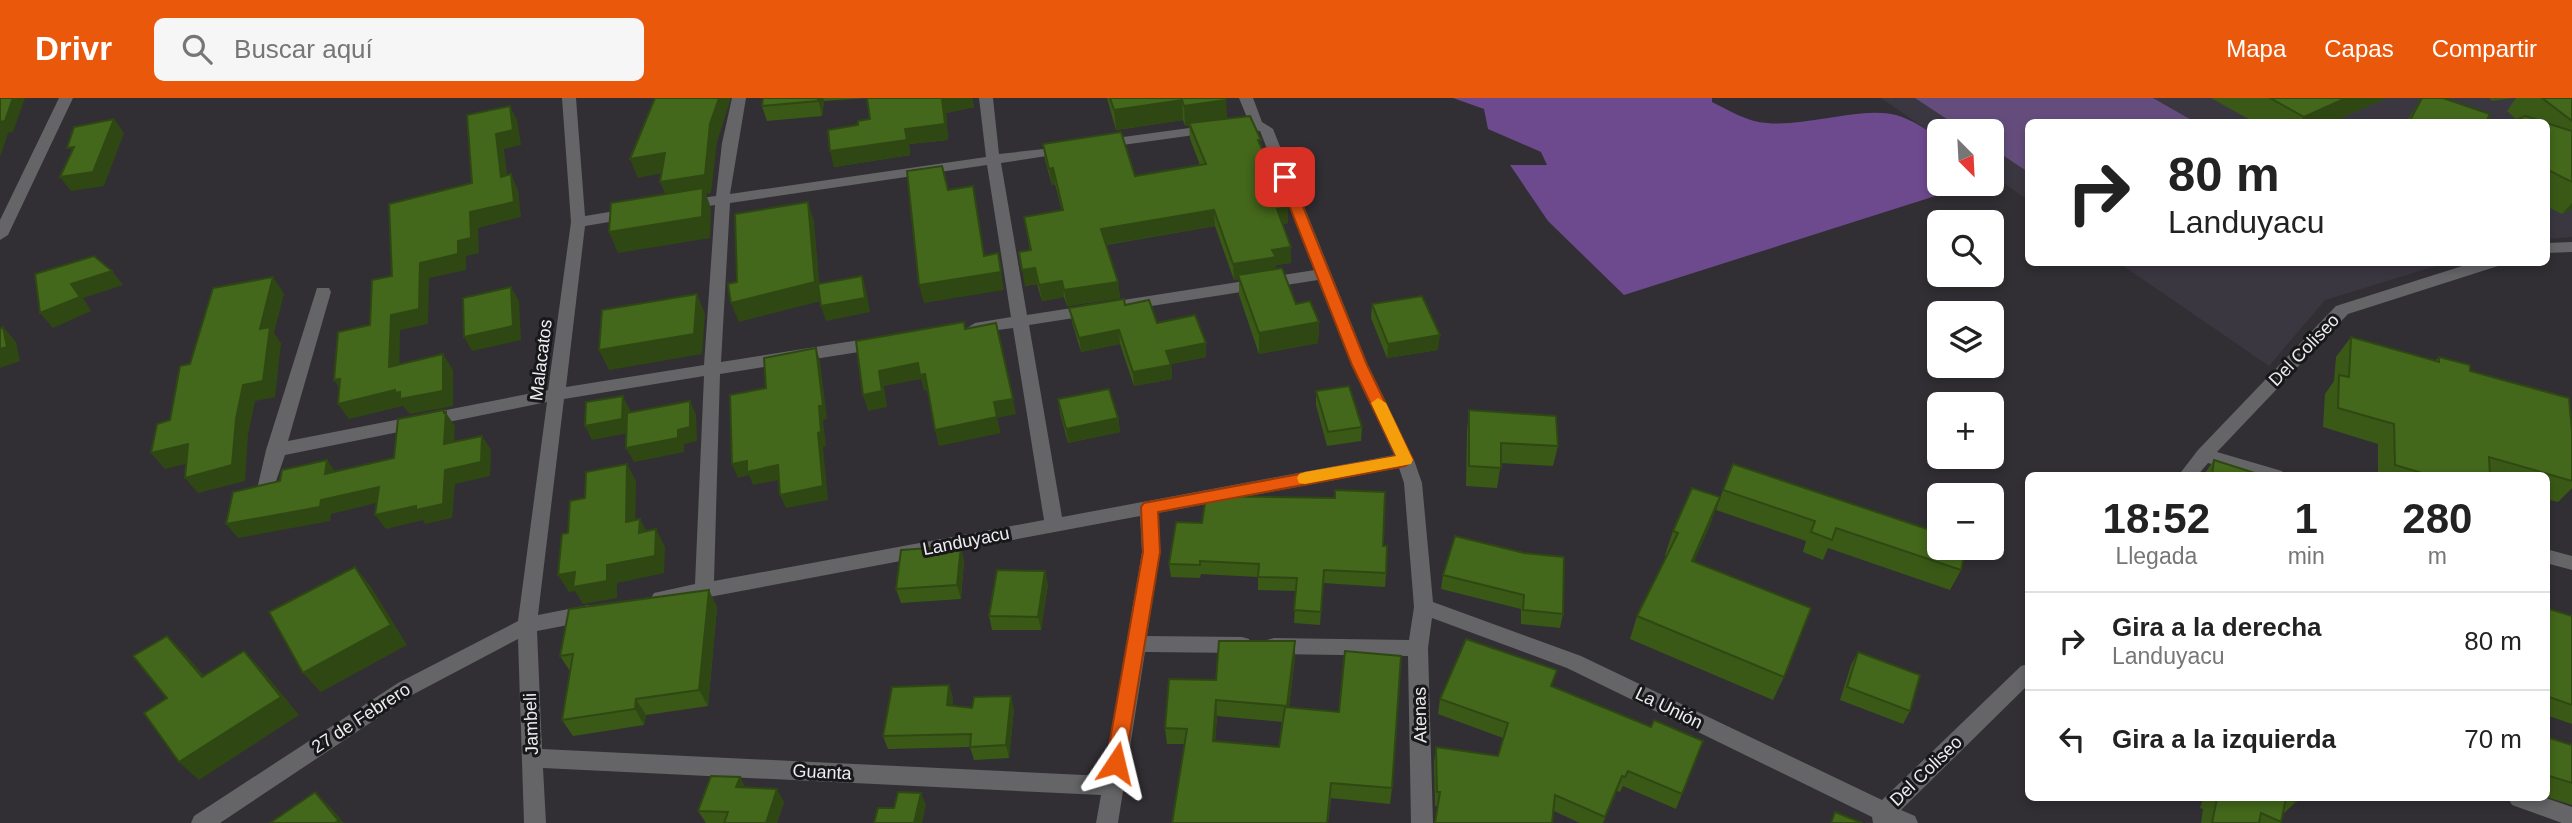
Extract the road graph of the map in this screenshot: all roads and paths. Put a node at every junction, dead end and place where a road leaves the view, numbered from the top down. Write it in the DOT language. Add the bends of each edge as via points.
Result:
graph roads {
  1 [pos="66,98"];
  2 [pos="569,98"];
  3 [pos="739,98"];
  4 [pos="986,98"];
  5 [pos="1246,98"];
  6 [pos="1256,124"];
  7 [pos="993,160"];
  8 [pos="722,199"];
  9 [pos="670,207"];
  10 [pos="644,212"];
  11 [pos="578,222"];
  12 [pos="0,235"];
  13 [pos="2572,247"];
  14 [pos="2550,248"];
  15 [pos="2480,266"];
  16 [pos="1323,274"];
  17 [pos="323,292"];
  18 [pos="1020,320"];
  19 [pos="953,331"];
  20 [pos="899,339"];
  21 [pos="712,369"];
  22 [pos="557,394"];
  23 [pos="275,450"];
  24 [pos="2204,455"];
  25 [pos="1405,460"];
  26 [pos="2191,472"];
  27 [pos="2262,472"];
  28 [pos="267,485"];
  29 [pos="1149,507"];
  30 [pos="1054,525"];
  31 [pos="2550,557"];
  32 [pos="2572,564"];
  33 [pos="704,590"];
  34 [pos="649,601"];
  35 [pos="1424,607"];
  36 [pos="609,609"];
  37 [pos="527,625"];
  38 [pos="1137,644"];
  39 [pos="1418,648"];
  40 [pos="2025,675"];
  41 [pos="533,758"];
  42 [pos="1111,786"];
  43 [pos="2527,801"];
  44 [pos="1883,817"];
  45 [pos="2572,817"];
  46 [pos="202,823"];
  47 [pos="535,823"];
  48 [pos="1107,823"];
  49 [pos="1422,823"];
  50 [pos="1908,823"];
  1 -- 12 [label="street"];
  2 -- 11 [label="street, Malacatos"];
  3 -- 8 [label="street" via="729,134"];
  4 -- 7 [label="street"];
  5 -- 6 [label="street, Atenas"];
  6 -- 7 [label="street"];
  6 -- 16 [label="street, Atenas" via="1266,129"];
  7 -- 8 [label="street"];
  7 -- 18 [label="street"];
  8 -- 9 [label="street"];
  8 -- 21 [label="street"];
  10 -- 11 [label="street"];
  11 -- 22 [label="street, Malacatos"];
  13 -- 14 [label="street"];
  15 -- 24 [label="street, Del Coliseo" via="2342,310"];
  16 -- 18 [label="street"];
  16 -- 25 [label="street, Atenas"];
  17 -- 23 [label="street"];
  18 -- 19 [label="street"];
  18 -- 30 [label="street"];
  20 -- 21 [label="street"];
  21 -- 22 [label="street"];
  21 -- 33 [label="street"];
  22 -- 23 [label="street"];
  22 -- 37 [label="street, Malacatos"];
  23 -- 28 [label="street"];
  24 -- 26 [label="street, Del Coliseo"];
  24 -- 27 [label="street"];
  25 -- 29 [label="street, Landuyacu"];
  25 -- 35 [label="street, Atenas" via="1413,483"];
  29 -- 30 [label="street, Landuyacu"];
  29 -- 38 [label="street" via="1151,552"];
  30 -- 33 [label="street, Landuyacu"];
  31 -- 32 [label="street"];
  33 -- 34 [label="street, Landuyacu"];
  35 -- 39 [label="street, Atenas"];
  35 -- 44 [label="street, La Unión" via="1574,662"];
  36 -- 37 [label="street"];
  37 -- 41 [label="street, Jambeli"];
  37 -- 46 [label="street, 27 de Febrero" via="405,689"];
  38 -- 39 [label="street"];
  38 -- 42 [label="street"];
  39 -- 49 [label="street, Atenas"];
  40 -- 44 [label="street, Del Coliseo"];
  41 -- 42 [label="street, Guanta"];
  41 -- 47 [label="street, Jambeli"];
  42 -- 48 [label="street"];
  43 -- 45 [label="street"];
  44 -- 50 [label="street, La Unión"];
}
